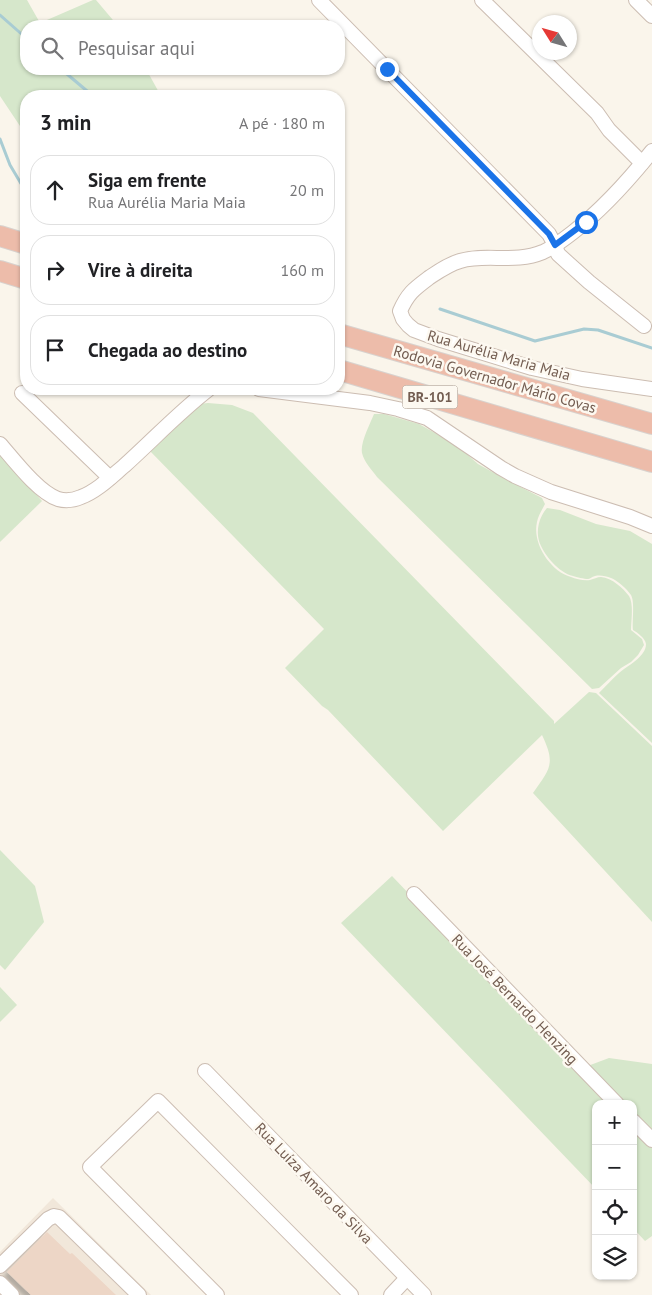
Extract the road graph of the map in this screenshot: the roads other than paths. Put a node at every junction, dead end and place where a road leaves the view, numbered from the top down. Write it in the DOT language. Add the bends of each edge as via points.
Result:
graph roads {
  1 [pos="319,0"];
  2 [pos="482,0"];
  3 [pos="636,0"];
  4 [pos="652,16"];
  5 [pos="339,20"];
  6 [pos="345,26"];
  7 [pos="647,157"];
  8 [pos="0,236"];
  9 [pos="20,242"];
  10 [pos="555,245"];
  11 [pos="0,271"];
  12 [pos="20,277"];
  13 [pos="644,326"];
  14 [pos="345,336"];
  15 [pos="345,372"];
  16 [pos="652,388"];
  17 [pos="24,395"];
  18 [pos="203,395"];
  19 [pos="307,395"];
  20 [pos="652,424"];
  21 [pos="0,444"];
  22 [pos="652,462"];
  23 [pos="110,478"];
  24 [pos="652,526"];
  25 [pos="414,894"];
  26 [pos="205,1072"];
  27 [pos="613,1100"];
  28 [pos="637,1125"];
  29 [pos="652,1140"];
  30 [pos="0,1266"];
  31 [pos="408,1278"];
  32 [pos="0,1283"];
  33 [pos="12,1295"];
  34 [pos="139,1295"];
  35 [pos="217,1295"];
  36 [pos="351,1295"];
  37 [pos="390,1295"];
  38 [pos="424,1295"];
  1 -- 5 [label="street"];
  2 -- 7 [label="street" via="597,112 614,122"];
  3 -- 4 [label="street"];
  6 -- 10 [label="street" via="549,234"];
  7 -- 10 [label="street, Rua Aurélia Maria Maia" via="599,211"];
  8 -- 9 [label="highway"];
  10 -- 13 [label="street" via="558,254 588,282"];
  10 -- 16 [label="street, Rua Aurélia Maria Maia" via="522,258 471,259 447,266 406,298 400,311 403,319 414,330 532,368 582,380"];
  11 -- 12 [label="highway"];
  14 -- 20 [label="highway, Rodovia Governador Mário Covas / BR-101"];
  15 -- 22 [label="highway, BR-101"];
  17 -- 23 [label="street"];
  18 -- 23 [label="street"];
  19 -- 24 [label="street" via="370,403 427,418 515,476"];
  21 -- 23 [label="street" via="44,491 59,499 80,497"];
  25 -- 27 [label="street, Rua José Bernardo Henzing"];
  26 -- 31 [label="street, Rua Luíza Amaro da Silva"];
  28 -- 29 [label="street"];
  30 -- 34 [label="street" via="48,1219 59,1217"];
  31 -- 37 [label="street"];
  31 -- 38 [label="street, Rua Luíza Amaro da Silva"];
  32 -- 33 [label="street"];
  35 -- 36 [label="street" via="90,1167 158,1100"];
}
